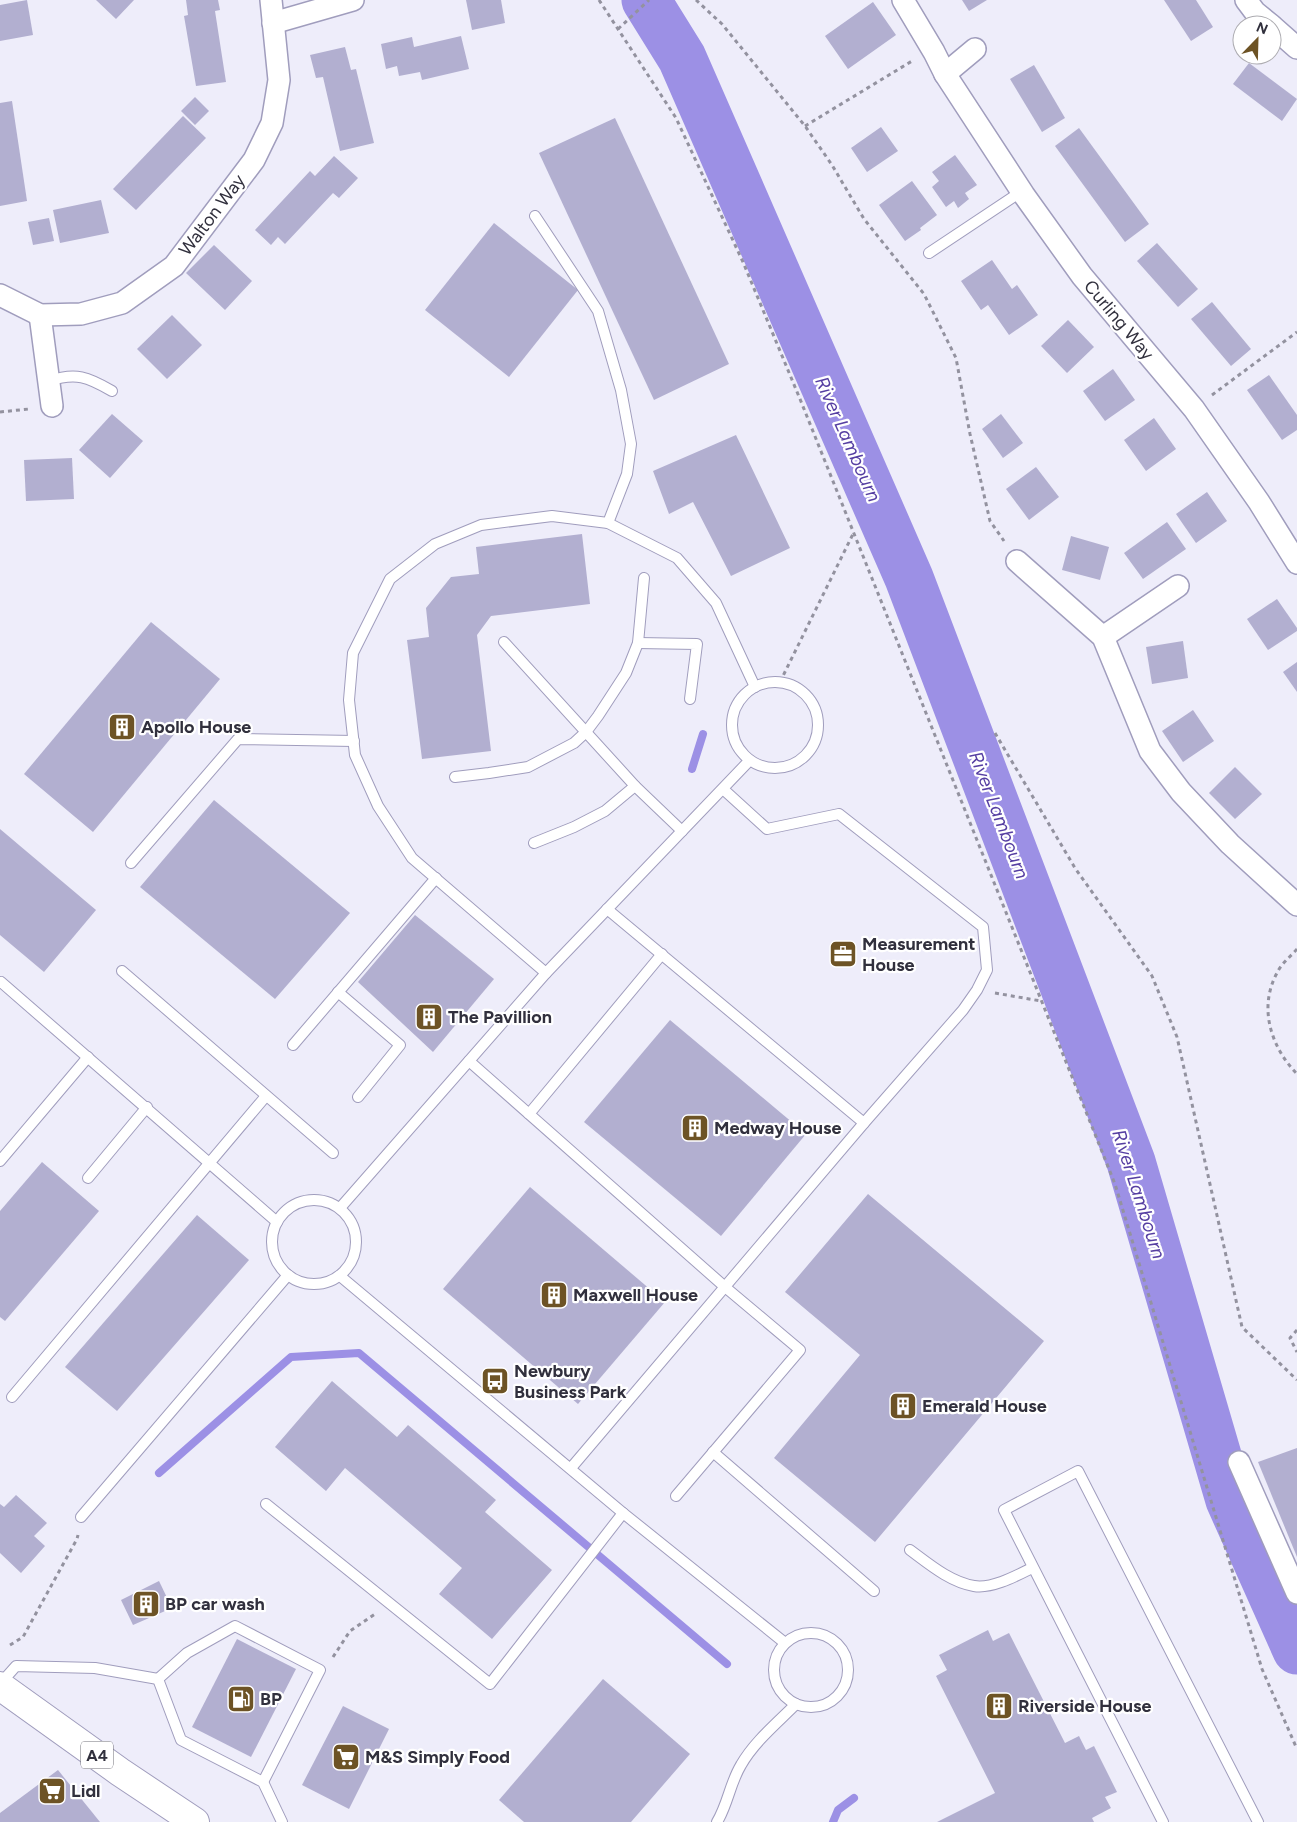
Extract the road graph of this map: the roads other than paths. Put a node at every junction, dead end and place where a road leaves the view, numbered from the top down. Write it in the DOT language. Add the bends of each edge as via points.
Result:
graph roads {
  1 [pos="271,0"];
  2 [pos="353,0"];
  3 [pos="903,0"];
  4 [pos="1246,0"];
  5 [pos="1258,15"];
  6 [pos="273,23"];
  7 [pos="1282,35"];
  8 [pos="1297,48"];
  9 [pos="975,49"];
  10 [pos="945,74"];
  11 [pos="1022,191"];
  12 [pos="535,216"];
  13 [pos="929,253"];
  14 [pos="0,295"];
  15 [pos="40,315"];
  16 [pos="49,381"];
  17 [pos="112,391"];
  18 [pos="52,406"];
  19 [pos="608,523"];
  20 [pos="1017,561"];
  21 [pos="1297,563"];
  22 [pos="644,578"];
  23 [pos="1178,586"];
  24 [pos="1103,637"];
  25 [pos="504,642"];
  26 [pos="638,643"];
  27 [pos="755,687"];
  28 [pos="690,699"];
  29 [pos="586,732"];
  30 [pos="354,741"];
  31 [pos="749,761"];
  32 [pos="455,777"];
  33 [pos="636,786"];
  34 [pos="723,789"];
  35 [pos="682,831"];
  36 [pos="534,843"];
  37 [pos="131,862"];
  38 [pos="436,878"];
  39 [pos="1297,905"];
  40 [pos="608,909"];
  41 [pos="662,954"];
  42 [pos="122,971"];
  43 [pos="546,973"];
  44 [pos="0,982"];
  45 [pos="338,992"];
  46 [pos="293,1045"];
  47 [pos="88,1057"];
  48 [pos="469,1061"];
  49 [pos="266,1096"];
  50 [pos="358,1097"];
  51 [pos="147,1107"];
  52 [pos="529,1114"];
  53 [pos="864,1122"];
  54 [pos="333,1154"];
  55 [pos="0,1161"];
  56 [pos="210,1163"];
  57 [pos="88,1178"];
  58 [pos="340,1208"];
  59 [pos="277,1222"];
  60 [pos="288,1275"];
  61 [pos="340,1276"];
  62 [pos="725,1286"];
  63 [pos="12,1397"];
  64 [pos="713,1452"];
  65 [pos="1239,1462"];
  66 [pos="571,1468"];
  67 [pos="676,1496"];
  68 [pos="266,1504"];
  69 [pos="623,1513"];
  70 [pos="81,1517"];
  71 [pos="910,1550"];
  72 [pos="1032,1568"];
  73 [pos="874,1591"];
  74 [pos="1297,1593"];
  75 [pos="784,1643"];
  76 [pos="158,1679"];
  77 [pos="0,1685"];
  78 [pos="796,1704"];
  79 [pos="263,1782"];
  80 [pos="721,1819"];
  81 [pos="195,1822"];
  82 [pos="282,1822"];
  83 [pos="1163,1822"];
  84 [pos="1258,1822"];
  1 -- 6 [label="street, Walton Way"];
  2 -- 6 [label="street"];
  3 -- 10 [label="street, Curling Way"];
  4 -- 5 [label="street"];
  6 -- 15 [label="street, Walton Way" via="279,80 272,123 254,160 174,266 122,302 81,314"];
  7 -- 8 [label="street"];
  9 -- 10 [label="street"];
  10 -- 11 [label="street, Curling Way"];
  11 -- 13 [label="lane"];
  11 -- 21 [label="street, Curling Way" via="1082,276 1194,409"];
  12 -- 19 [label="lane" via="598,311 621,390 631,444 627,474"];
  14 -- 15 [label="street, Walton Way"];
  15 -- 16 [label="street"];
  16 -- 17 [label="lane" via="77,376"];
  16 -- 18 [label="street"];
  19 -- 27 [label="lane" via="678,558 716,603"];
  19 -- 30 [label="lane" via="552,516 482,525 435,544 390,580 352,653 349,700"];
  20 -- 24 [label="street"];
  22 -- 26 [label="lane"];
  23 -- 24 [label="street"];
  24 -- 39 [label="street" via="1150,751 1181,792 1230,844"];
  25 -- 29 [label="lane"];
  26 -- 28 [label="lane" via="697,644"];
  26 -- 29 [label="lane" via="626,673"];
  27 -- 31 [label="lane" via="744,694 732,721 732,736 738,750"];
  27 -- 31 [label="lane" via="765,682 780,682 802,691 818,717 817,739 810,752 784,768 769,768"];
  29 -- 32 [label="lane" via="574,743 528,767"];
  29 -- 33 [label="lane"];
  30 -- 37 [label="lane" via="238,739"];
  30 -- 38 [label="lane" via="356,755 378,806 412,858"];
  31 -- 34 [label="lane"];
  33 -- 35 [label="lane"];
  33 -- 36 [label="lane" via="605,811"];
  34 -- 35 [label="lane"];
  34 -- 53 [label="lane" via="767,829 839,814 983,927 986,970 977,990"];
  35 -- 40 [label="lane"];
  38 -- 43 [label="lane"];
  38 -- 45 [label="lane"];
  40 -- 41 [label="lane"];
  40 -- 43 [label="lane"];
  41 -- 52 [label="lane"];
  41 -- 53 [label="lane"];
  42 -- 49 [label="lane"];
  43 -- 48 [label="lane"];
  44 -- 47 [label="lane"];
  45 -- 46 [label="lane"];
  45 -- 50 [label="lane" via="400,1045"];
  47 -- 51 [label="lane"];
  47 -- 55 [label="lane"];
  48 -- 52 [label="lane"];
  48 -- 58 [label="lane"];
  49 -- 54 [label="lane"];
  49 -- 56 [label="lane"];
  51 -- 56 [label="lane"];
  51 -- 57 [label="lane"];
  52 -- 62 [label="lane"];
  53 -- 62 [label="lane"];
  56 -- 59 [label="lane"];
  56 -- 63 [label="lane"];
  58 -- 59 [label="lane" via="327,1202 299,1202 286,1210"];
  58 -- 61 [label="lane" via="355,1229 357,1242 355,1255"];
  59 -- 60 [label="lane" via="272,1244 274,1256"];
  60 -- 61 [label="lane" via="300,1282 314,1284"];
  60 -- 70 [label="lane"];
  61 -- 66 [label="lane"];
  62 -- 64 [label="lane" via="800,1350"];
  62 -- 66 [label="lane"];
  64 -- 67 [label="lane"];
  64 -- 73 [label="lane"];
  65 -- 74 [label="street"];
  66 -- 69 [label="lane"];
  68 -- 69 [label="lane" via="490,1684"];
  69 -- 75 [label="lane"];
  71 -- 72 [label="lane" via="930,1566 975,1586 1012,1578"];
  72 -- 83 [label="lane"];
  72 -- 84 [label="lane" via="1004,1510 1078,1471"];
  75 -- 78 [label="lane" via="774,1667 776,1681 782,1693"];
  75 -- 78 [label="lane" via="792,1637 818,1632 837,1642 845,1652 849,1666 847,1681 831,1702 806,1707"];
  76 -- 77 [label="lane" via="95,1668 16,1666"];
  76 -- 79 [label="lane" via="181,1740"];
  76 -- 79 [label="lane" via="187,1653 235,1626 320,1670"];
  77 -- 81 [label="main road, A4"];
  78 -- 80 [label="lane" via="741,1763"];
  79 -- 82 [label="lane"];
}
